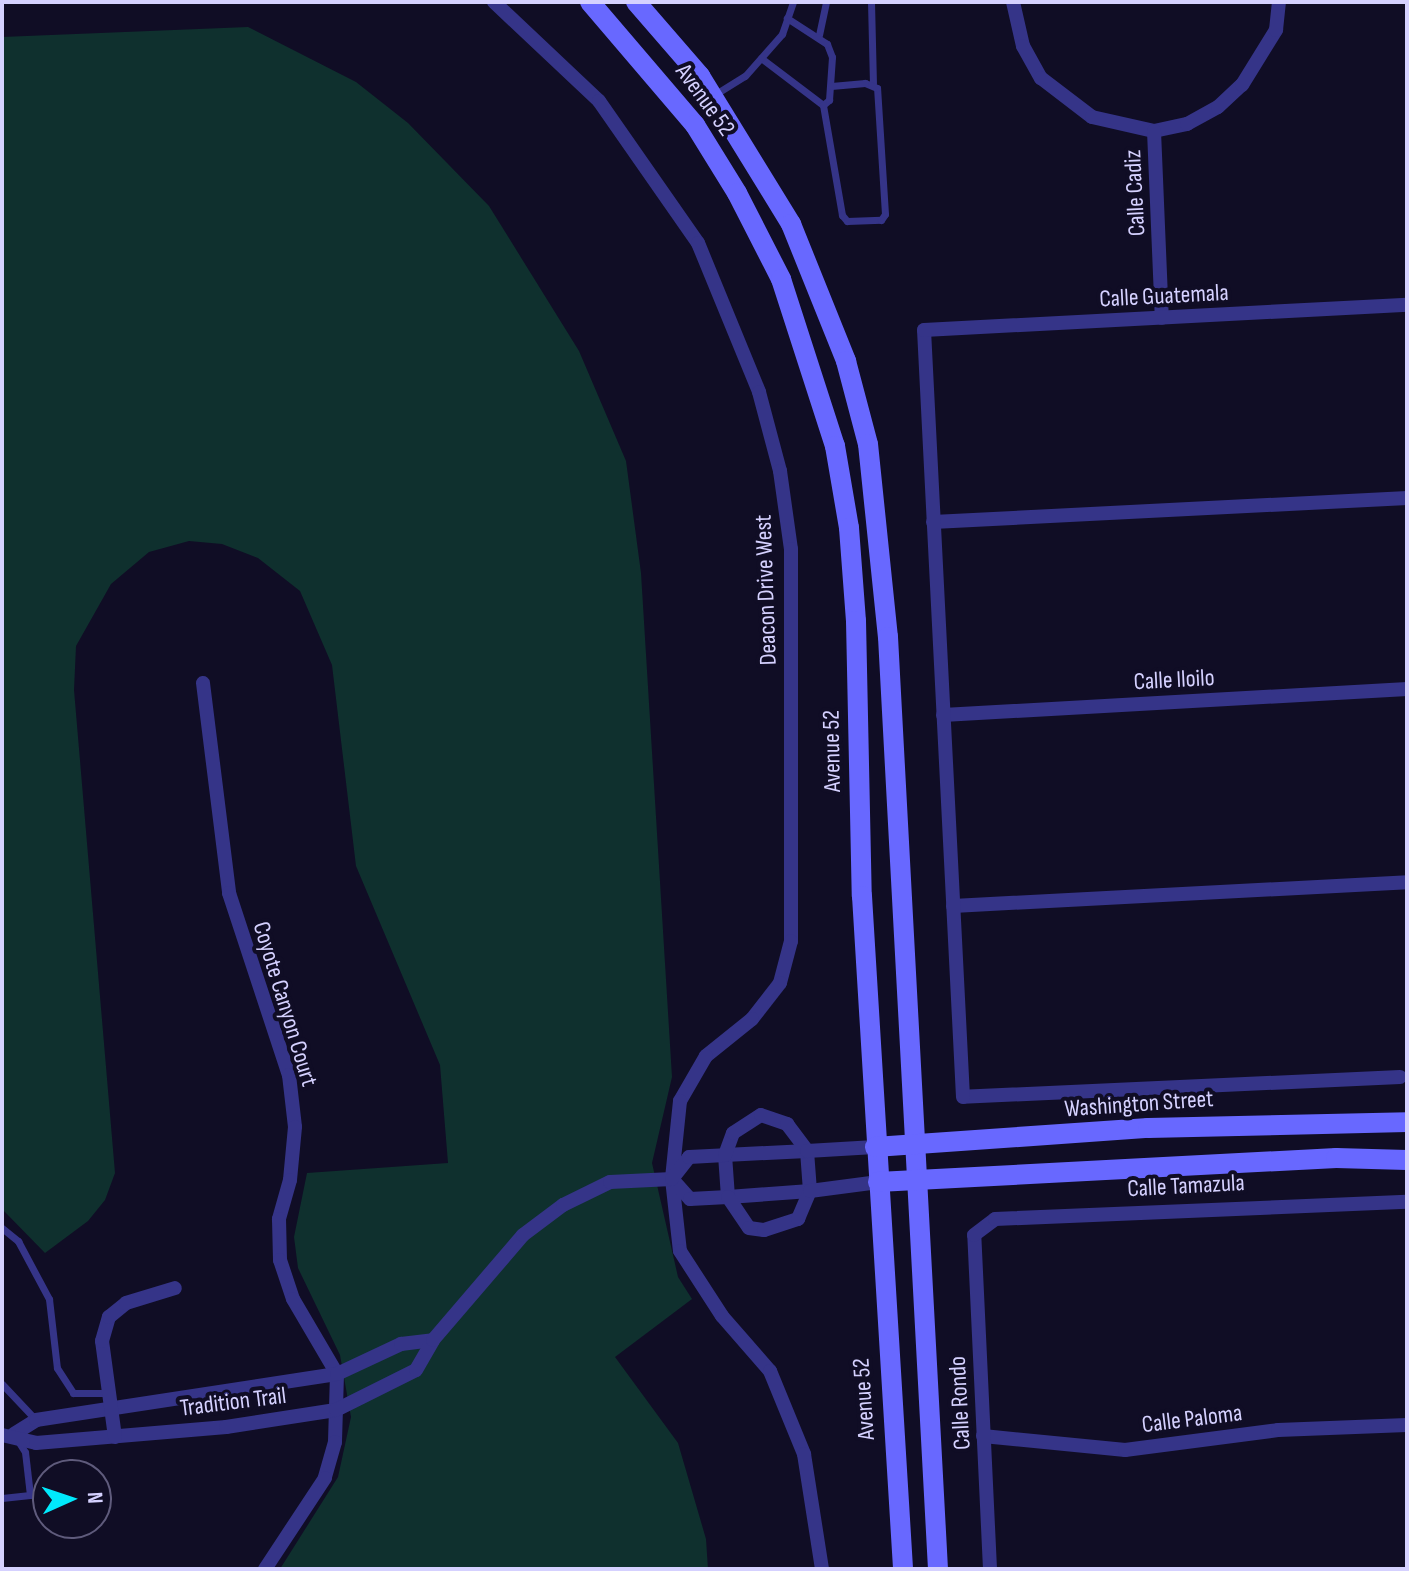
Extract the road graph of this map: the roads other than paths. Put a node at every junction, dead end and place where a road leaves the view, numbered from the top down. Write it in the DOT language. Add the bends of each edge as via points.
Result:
graph roads {
  1 [pos="494,2"];
  2 [pos="590,2"];
  3 [pos="636,2"];
  4 [pos="793,2"];
  5 [pos="826,2"];
  6 [pos="871,2"];
  7 [pos="1013,2"];
  8 [pos="1279,2"];
  9 [pos="787,18"];
  10 [pos="819,35"];
  11 [pos="761,58"];
  12 [pos="873,83"];
  13 [pos="831,86"];
  14 [pos="713,96"];
  15 [pos="823,105"];
  16 [pos="1154,131"];
  17 [pos="1407,305"];
  18 [pos="1162,318"];
  19 [pos="1407,498"];
  20 [pos="933,522"];
  21 [pos="203,683"];
  22 [pos="1407,689"];
  23 [pos="943,715"];
  24 [pos="1407,882"];
  25 [pos="953,906"];
  26 [pos="1400,1077"];
  27 [pos="1407,1122"];
  28 [pos="917,1146"];
  29 [pos="875,1147"];
  30 [pos="807,1151"];
  31 [pos="725,1155"];
  32 [pos="1407,1160"];
  33 [pos="672,1179"];
  34 [pos="920,1179"];
  35 [pos="878,1182"];
  36 [pos="810,1191"];
  37 [pos="728,1197"];
  38 [pos="1407,1202"];
  39 [pos="2,1228"];
  40 [pos="974,1235"];
  41 [pos="175,1288"];
  42 [pos="433,1340"];
  43 [pos="337,1374"];
  44 [pos="2,1384"];
  45 [pos="112,1400"];
  46 [pos="336,1410"];
  47 [pos="36,1420"];
  48 [pos="1407,1425"];
  49 [pos="8,1434"];
  50 [pos="983,1436"];
  51 [pos="115,1437"];
  52 [pos="2,1498"];
  53 [pos="265,1569"];
  54 [pos="822,1569"];
  55 [pos="903,1569"];
  56 [pos="938,1569"];
  57 [pos="990,1569"];
  1 -- 33 [label="street, Deacon Drive West" via="599,101 698,243 759,392 780,471 791,549 791,941 780,983 752,1019 706,1056 680,1101"];
  2 -- 29 [label="main road, Avenue 52" via="695,125 737,193 781,279 835,446 849,528 856,621"];
  3 -- 14 [label="main road, Avenue 52"];
  4 -- 9 [label="lane"];
  5 -- 10 [label="lane"];
  6 -- 12 [label="lane"];
  7 -- 16 [label="street, Calle Cadiz" via="1023,46 1050,86 1092,117"];
  8 -- 16 [label="street" via="1276,30 1242,85 1218,107 1187,124"];
  9 -- 10 [label="lane"];
  9 -- 11 [label="lane"];
  10 -- 13 [label="lane" via="832,57"];
  11 -- 14 [label="lane" via="745,76"];
  11 -- 15 [label="lane"];
  12 -- 13 [label="lane"];
  12 -- 15 [label="lane" via="885,214 881,220 847,221 842,215"];
  13 -- 15 [label="lane"];
  14 -- 28 [label="main road, Avenue 52" via="797,236 846,361 868,444 883,566"];
  16 -- 18 [label="street, Calle Cadiz"];
  17 -- 18 [label="street, Calle Guatemala"];
  18 -- 20 [label="street, Calle Guatemala" via="924,330"];
  19 -- 20 [label="street"];
  20 -- 23 [label="street"];
  21 -- 43 [label="street, Coyote Canyon Court" via="229,893 289,1075 295,1127 290,1180 279,1219 280,1260 293,1299"];
  22 -- 23 [label="street, Calle Iloilo"];
  23 -- 25 [label="street"];
  24 -- 25 [label="street"];
  25 -- 26 [label="street" via="963,1097"];
  27 -- 28 [label="main road, Washington Street" via="1148,1128"];
  28 -- 29 [label="main road, Washington Street"];
  28 -- 34 [label="main road, Avenue 52"];
  29 -- 30 [label="street"];
  29 -- 35 [label="main road, Avenue 52"];
  30 -- 31 [label="street"];
  30 -- 31 [label="street" via="787,1124 761,1115 733,1133"];
  30 -- 36 [label="street"];
  31 -- 33 [label="street" via="689,1157"];
  31 -- 37 [label="street"];
  32 -- 34 [label="main road" via="1336,1158"];
  33 -- 37 [label="street" via="690,1199"];
  33 -- 42 [label="street, Tradition Trail" via="610,1182 563,1205 523,1235"];
  33 -- 54 [label="street, Deacon Drive West" via="680,1251 722,1316 770,1371 804,1454"];
  34 -- 35 [label="main road"];
  34 -- 56 [label="main road, Avenue 52"];
  35 -- 36 [label="street"];
  35 -- 55 [label="main road, Avenue 52"];
  36 -- 37 [label="street"];
  36 -- 37 [label="street" via="798,1219 764,1230 749,1228"];
  38 -- 40 [label="street, Calle Tamazula" via="995,1219"];
  39 -- 45 [label="lane" via="18,1241 49,1299 57,1368 73,1393"];
  40 -- 50 [label="street, Calle Rondo"];
  41 -- 45 [label="street" via="126,1303 109,1317 102,1341"];
  42 -- 43 [label="street, Tradition Trail" via="401,1344"];
  42 -- 46 [label="street, Tradition Trail" via="416,1370"];
  43 -- 45 [label="street, Tradition Trail"];
  43 -- 46 [label="street"];
  44 -- 47 [label="lane"];
  45 -- 47 [label="street, Tradition Trail"];
  45 -- 51 [label="street"];
  46 -- 51 [label="street, Tradition Trail"];
  46 -- 53 [label="street" via="335,1442 325,1478"];
  47 -- 49 [label="street, Tradition Trail"];
  48 -- 50 [label="street, Calle Paloma" via="1278,1430 1125,1450"];
  49 -- 51 [label="street, Tradition Trail" via="36,1443"];
  49 -- 52 [label="lane" via="25,1452 30,1495"];
  50 -- 57 [label="street, Calle Rondo"];
}
